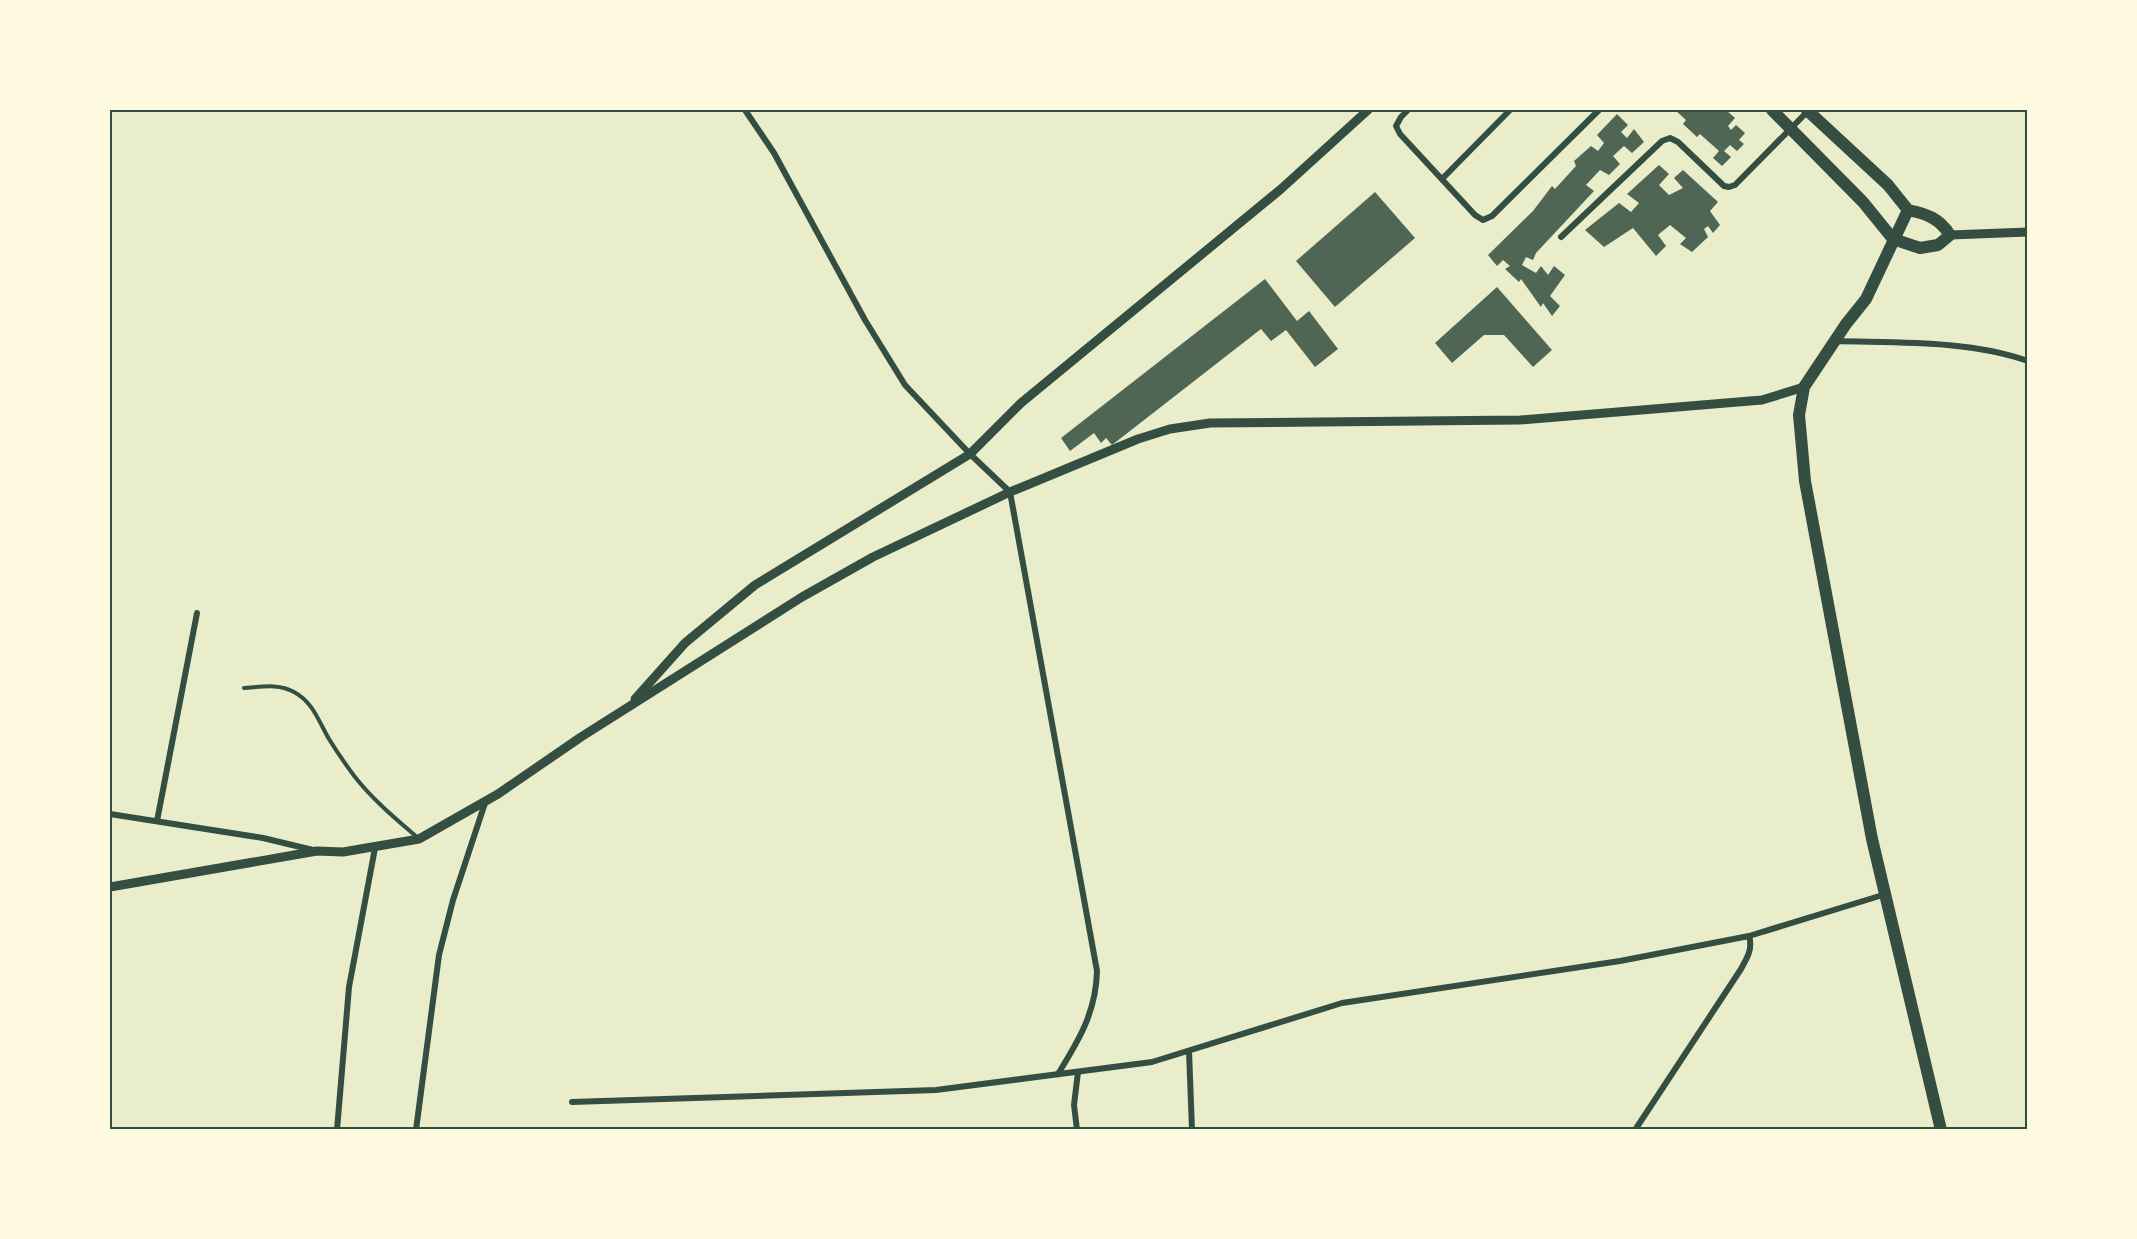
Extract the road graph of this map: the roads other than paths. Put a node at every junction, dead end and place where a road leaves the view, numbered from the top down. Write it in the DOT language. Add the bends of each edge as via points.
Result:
graph roads {
  1 [pos="745,110"];
  2 [pos="1368,110"];
  3 [pos="1408,110"];
  4 [pos="1510,110"];
  5 [pos="1599,110"];
  6 [pos="1772,110"];
  7 [pos="1807,110"];
  8 [pos="1791,128"];
  9 [pos="1442,179"];
  10 [pos="1908,210"];
  11 [pos="2028,232"];
  12 [pos="1950,235"];
  13 [pos="1561,237"];
  14 [pos="1893,239"];
  15 [pos="1835,341"];
  16 [pos="2028,361"];
  17 [pos="1804,387"];
  18 [pos="970,454"];
  19 [pos="1010,492"];
  20 [pos="197,613"];
  21 [pos="244,688"];
  22 [pos="628,708"];
  23 [pos="486,801"];
  24 [pos="110,814"];
  25 [pos="157,821"];
  26 [pos="419,839"];
  27 [pos="375,848"];
  28 [pos="317,851"];
  29 [pos="110,887"];
  30 [pos="1886,893"];
  31 [pos="1749,936"];
  32 [pos="1189,1051"];
  33 [pos="1078,1072"];
  34 [pos="1058,1074"];
  35 [pos="572,1102"];
  36 [pos="337,1130"];
  37 [pos="416,1130"];
  38 [pos="1077,1130"];
  39 [pos="1192,1130"];
  40 [pos="1635,1130"];
  41 [pos="1941,1130"];
  1 -- 18 [label="street" via="774,153 905,385"];
  2 -- 18 [label="street" via="1281,189 1021,404"];
  3 -- 9 [label="street" via="1396,126"];
  4 -- 9 [label="street"];
  5 -- 9 [label="street" via="1492,216 1483,220"];
  6 -- 8 [label="main road"];
  7 -- 8 [label="street"];
  7 -- 10 [label="main road" via="1888,185"];
  8 -- 13 [label="street" via="1729,187 1678,141 1662,141"];
  8 -- 14 [label="main road"];
  10 -- 12 [label="main road" via="1931,215"];
  10 -- 14 [label="main road"];
  11 -- 12 [label="street"];
  12 -- 14 [label="main road" via="1938,245 1920,248"];
  14 -- 15 [label="main road" via="1866,299"];
  15 -- 16 [label="street" via="1976,347"];
  15 -- 17 [label="main road"];
  17 -- 19 [label="street" via="1762,400 1520,420 1210,423 1138,439"];
  17 -- 30 [label="main road" via="1799,416 1805,481 1872,839"];
  18 -- 19 [label="street"];
  18 -- 22 [label="street" via="755,585 685,643"];
  19 -- 22 [label="street" via="873,557 802,597"];
  19 -- 34 [label="street" via="1097,971 1088,1020"];
  20 -- 25 [label="street"];
  21 -- 26 [label="lane" via="276,686 294,692 309,704 355,777 384,810"];
  22 -- 23 [label="street"];
  23 -- 26 [label="street"];
  23 -- 37 [label="street" via="439,956"];
  24 -- 25 [label="street"];
  25 -- 28 [label="street"];
  26 -- 27 [label="street"];
  27 -- 28 [label="street"];
  27 -- 36 [label="street" via="349,987"];
  28 -- 29 [label="street"];
  30 -- 31 [label="street"];
  30 -- 41 [label="main road"];
  31 -- 32 [label="street" via="1620,961 1342,1003"];
  31 -- 40 [label="street" via="1751,945 1741,969"];
  32 -- 33 [label="street" via="1152,1062"];
  32 -- 39 [label="street"];
  33 -- 34 [label="street"];
  33 -- 38 [label="street" via="1074,1105"];
  34 -- 35 [label="street" via="936,1090"];
}
